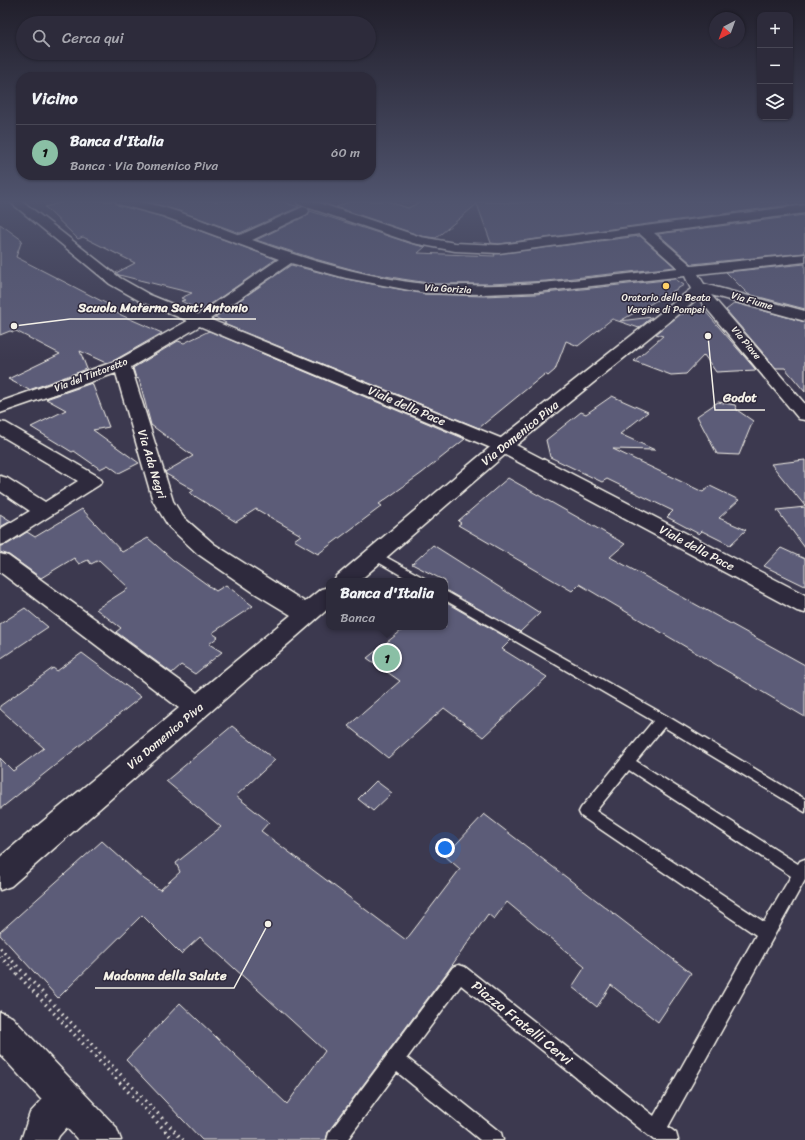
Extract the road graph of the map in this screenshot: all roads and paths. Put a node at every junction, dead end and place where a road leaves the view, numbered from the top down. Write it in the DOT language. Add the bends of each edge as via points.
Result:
graph roads {
  1 [pos="81,254"];
  2 [pos="279,254"];
  3 [pos="670,254"];
  4 [pos="289,258"];
  5 [pos="805,258"];
  6 [pos="689,271"];
  7 [pos="699,288"];
  8 [pos="805,316"];
  9 [pos="198,321"];
  10 [pos="122,365"];
  11 [pos="0,408"];
  12 [pos="805,415"];
  13 [pos="0,426"];
  14 [pos="503,446"];
  15 [pos="0,482"];
  16 [pos="45,511"];
  17 [pos="0,538"];
  18 [pos="375,556"];
  19 [pos="0,562"];
  20 [pos="349,578"];
  21 [pos="415,578"];
  22 [pos="326,598"];
  23 [pos="448,598"];
  24 [pos="805,604"];
  25 [pos="307,614"];
  26 [pos="198,708"];
  27 [pos="662,720"];
  28 [pos="627,762"];
  29 [pos="805,806"];
  30 [pos="802,870"];
  31 [pos="0,876"];
  32 [pos="766,933"];
  33 [pos="0,948"];
  34 [pos="0,956"];
  35 [pos="0,1029"];
  36 [pos="396,1060"];
  37 [pos="66,1100"];
  38 [pos="663,1135"];
  39 [pos="39,1140"];
  40 [pos="103,1140"];
  41 [pos="174,1140"];
  42 [pos="183,1140"];
  43 [pos="336,1140"];
  44 [pos="494,1140"];
  1 -- 9 [label="street, Viale della Pace" via="115,281 145,298"];
  2 -- 4 [label="street, Via Gorizia"];
  3 -- 6 [label="street, Via Piave"];
  4 -- 6 [label="street, Via Gorizia" via="354,276 425,289 536,288"];
  4 -- 9 [label="street, Via del Tintoretto"];
  5 -- 6 [label="street, Via Gorizia"];
  6 -- 7 [label="street, Via Piave"];
  7 -- 8 [label="street, Via Fiume"];
  7 -- 12 [label="street, Via Piave"];
  7 -- 14 [label="street, Via Domenico Piva"];
  9 -- 10 [label="street, Via del Tintoretto"];
  9 -- 14 [label="street, Viale della Pace"];
  10 -- 11 [label="street, Via del Tintoretto"];
  10 -- 25 [label="street, Via Ada Negri" via="162,501 176,522 206,549"];
  13 -- 16 [label="street" via="92,481"];
  14 -- 18 [label="street, Via Domenico Piva"];
  14 -- 24 [label="street, Viale della Pace"];
  15 -- 16 [label="street"];
  16 -- 17 [label="street"];
  18 -- 20 [label="street, Via Domenico Piva"];
  18 -- 21 [label="lane"];
  19 -- 26 [label="street"];
  22 -- 25 [label="street, Via Domenico Piva"];
  23 -- 27 [label="lane"];
  25 -- 26 [label="street, Via Domenico Piva"];
  26 -- 31 [label="street, Via Domenico Piva"];
  27 -- 28 [label="lane"];
  27 -- 29 [label="lane"];
  28 -- 30 [label="lane"];
  28 -- 32 [label="lane" via="586,812"];
  30 -- 32 [label="lane"];
  32 -- 38 [label="lane"];
  33 -- 42 [label="path"];
  34 -- 41 [label="path"];
  35 -- 37 [label="street"];
  36 -- 38 [label="lane, Piazza Fratelli Cervi" via="460,973"];
  36 -- 43 [label="lane, Piazza Fratelli Cervi"];
  36 -- 44 [label="lane"];
  37 -- 39 [label="street" via="43,1126"];
  37 -- 40 [label="street"];
}
